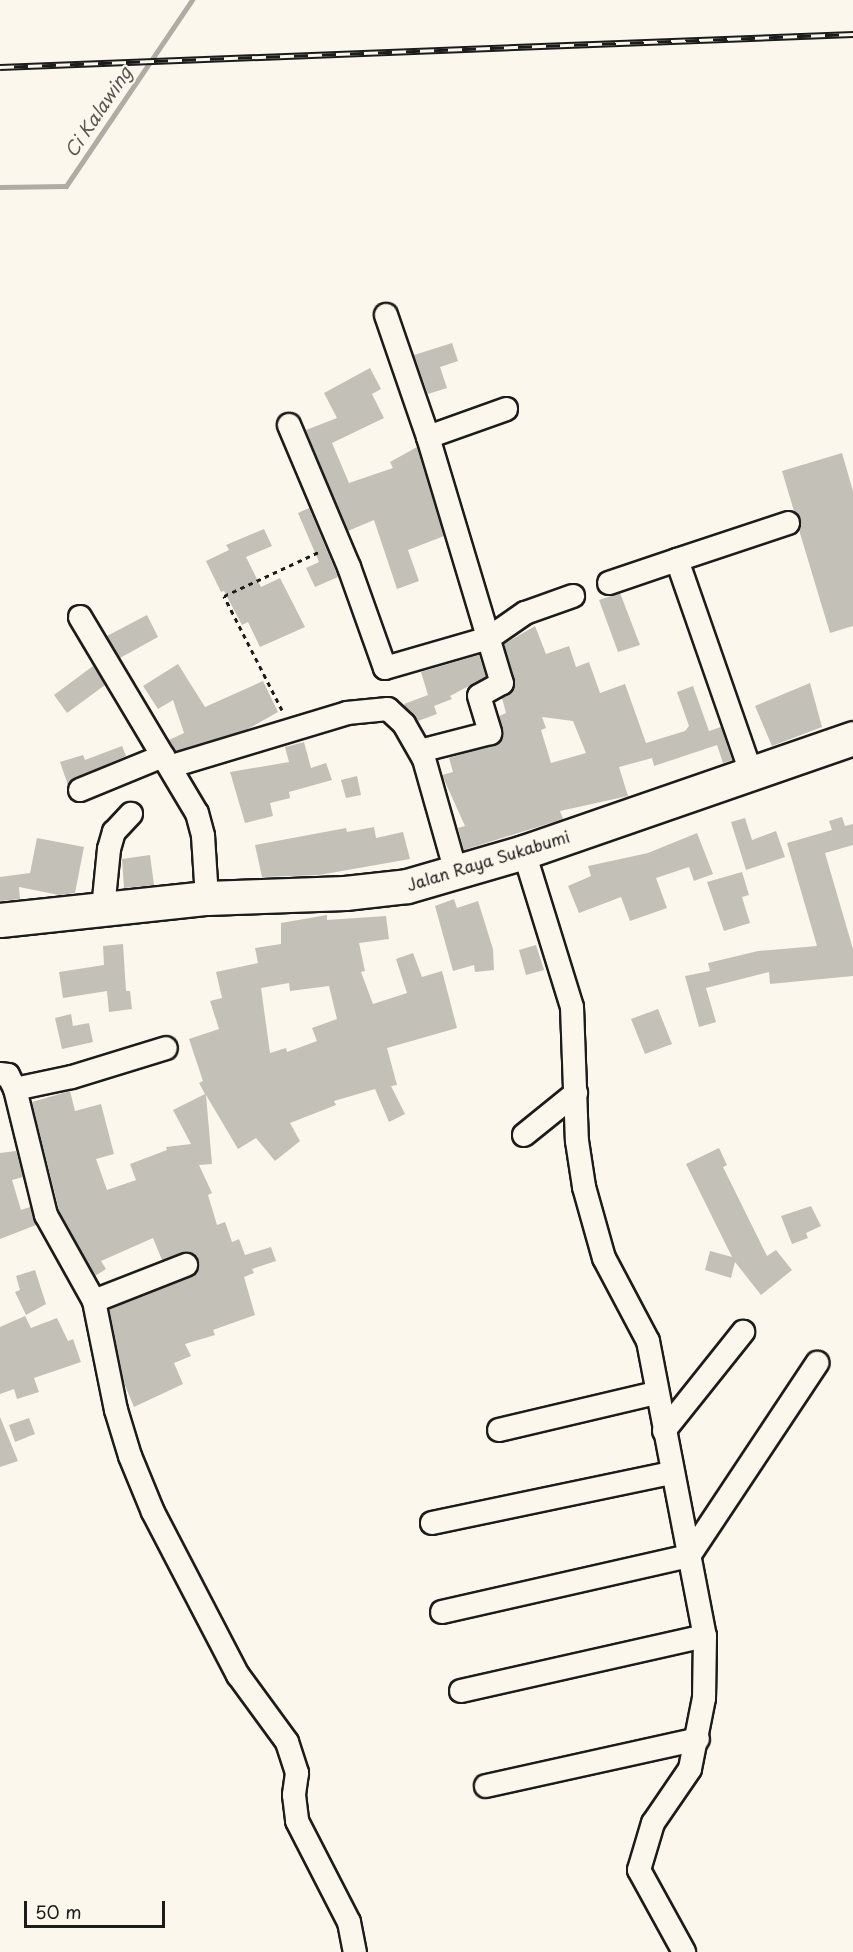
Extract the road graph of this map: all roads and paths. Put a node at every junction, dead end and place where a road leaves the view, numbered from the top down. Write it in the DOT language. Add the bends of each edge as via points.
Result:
graph roads {
  1 [pos="386,315"];
  2 [pos="506,409"];
  3 [pos="289,425"];
  4 [pos="428,437"];
  5 [pos="788,524"];
  6 [pos="339,543"];
  7 [pos="677,560"];
  8 [pos="609,583"];
  9 [pos="573,596"];
  10 [pos="80,616"];
  11 [pos="489,638"];
  12 [pos="291,728"];
  13 [pos="853,738"];
  14 [pos="420,751"];
  15 [pos="168,761"];
  16 [pos="752,775"];
  17 [pos="80,790"];
  18 [pos="131,814"];
  19 [pos="524,852"];
  20 [pos="456,872"];
  21 [pos="207,898"];
  22 [pos="103,909"];
  23 [pos="0,920"];
  24 [pos="166,1048"];
  25 [pos="8,1081"];
  26 [pos="576,1093"];
  27 [pos="524,1135"];
  28 [pos="186,1265"];
  29 [pos="94,1301"];
  30 [pos="743,1332"];
  31 [pos="817,1363"];
  32 [pos="656,1393"];
  33 [pos="499,1430"];
  34 [pos="664,1431"];
  35 [pos="671,1473"];
  36 [pos="432,1523"];
  37 [pos="688,1556"];
  38 [pos="442,1612"];
  39 [pos="705,1636"];
  40 [pos="461,1691"];
  41 [pos="698,1738"];
  42 [pos="486,1786"];
  43 [pos="355,1952"];
  44 [pos="684,1952"];
  1 -- 4 [label="street"];
  2 -- 4 [label="street"];
  3 -- 6 [label="street"];
  4 -- 11 [label="street"];
  5 -- 7 [label="street"];
  6 -- 11 [label="street" via="385,668 407,665"];
  6 -- 12 [label="path" via="224,596"];
  7 -- 8 [label="street"];
  7 -- 16 [label="street"];
  9 -- 11 [label="street" via="525,613"];
  10 -- 15 [label="street"];
  11 -- 14 [label="street" via="502,683 479,696 490,733"];
  12 -- 14 [label="street" via="347,713 388,709 404,724"];
  12 -- 15 [label="street"];
  13 -- 16 [label="highway, Jalan Raya Sukabumi"];
  14 -- 20 [label="street"];
  15 -- 17 [label="street"];
  15 -- 21 [label="street" via="201,824"];
  16 -- 19 [label="highway, Jalan Raya Sukabumi"];
  18 -- 22 [label="street" via="118,827 109,849"];
  19 -- 20 [label="highway, Jalan Raya Sukabumi"];
  19 -- 26 [label="street" via="572,1007"];
  20 -- 21 [label="highway, Jalan Raya Sukabumi" via="376,890"];
  21 -- 22 [label="highway, Jalan Raya Sukabumi"];
  22 -- 23 [label="highway, Jalan Raya Sukabumi"];
  24 -- 25 [label="street" via="72,1077"];
  25 -- 29 [label="street" via="46,1215"];
  26 -- 27 [label="street"];
  26 -- 32 [label="street" via="584,1187 604,1258 642,1325"];
  28 -- 29 [label="street"];
  29 -- 43 [label="street" via="116,1410 130,1456 153,1512 238,1675 287,1742 297,1773 297,1821 349,1922"];
  30 -- 34 [label="street"];
  31 -- 37 [label="street"];
  32 -- 33 [label="street"];
  32 -- 34 [label="street"];
  34 -- 35 [label="street"];
  35 -- 36 [label="street"];
  35 -- 37 [label="street"];
  37 -- 38 [label="street"];
  37 -- 39 [label="street"];
  39 -- 40 [label="street"];
  39 -- 41 [label="street" via="706,1680"];
  41 -- 42 [label="street"];
  41 -- 44 [label="street" via="690,1769 653,1823 639,1870"];
}
